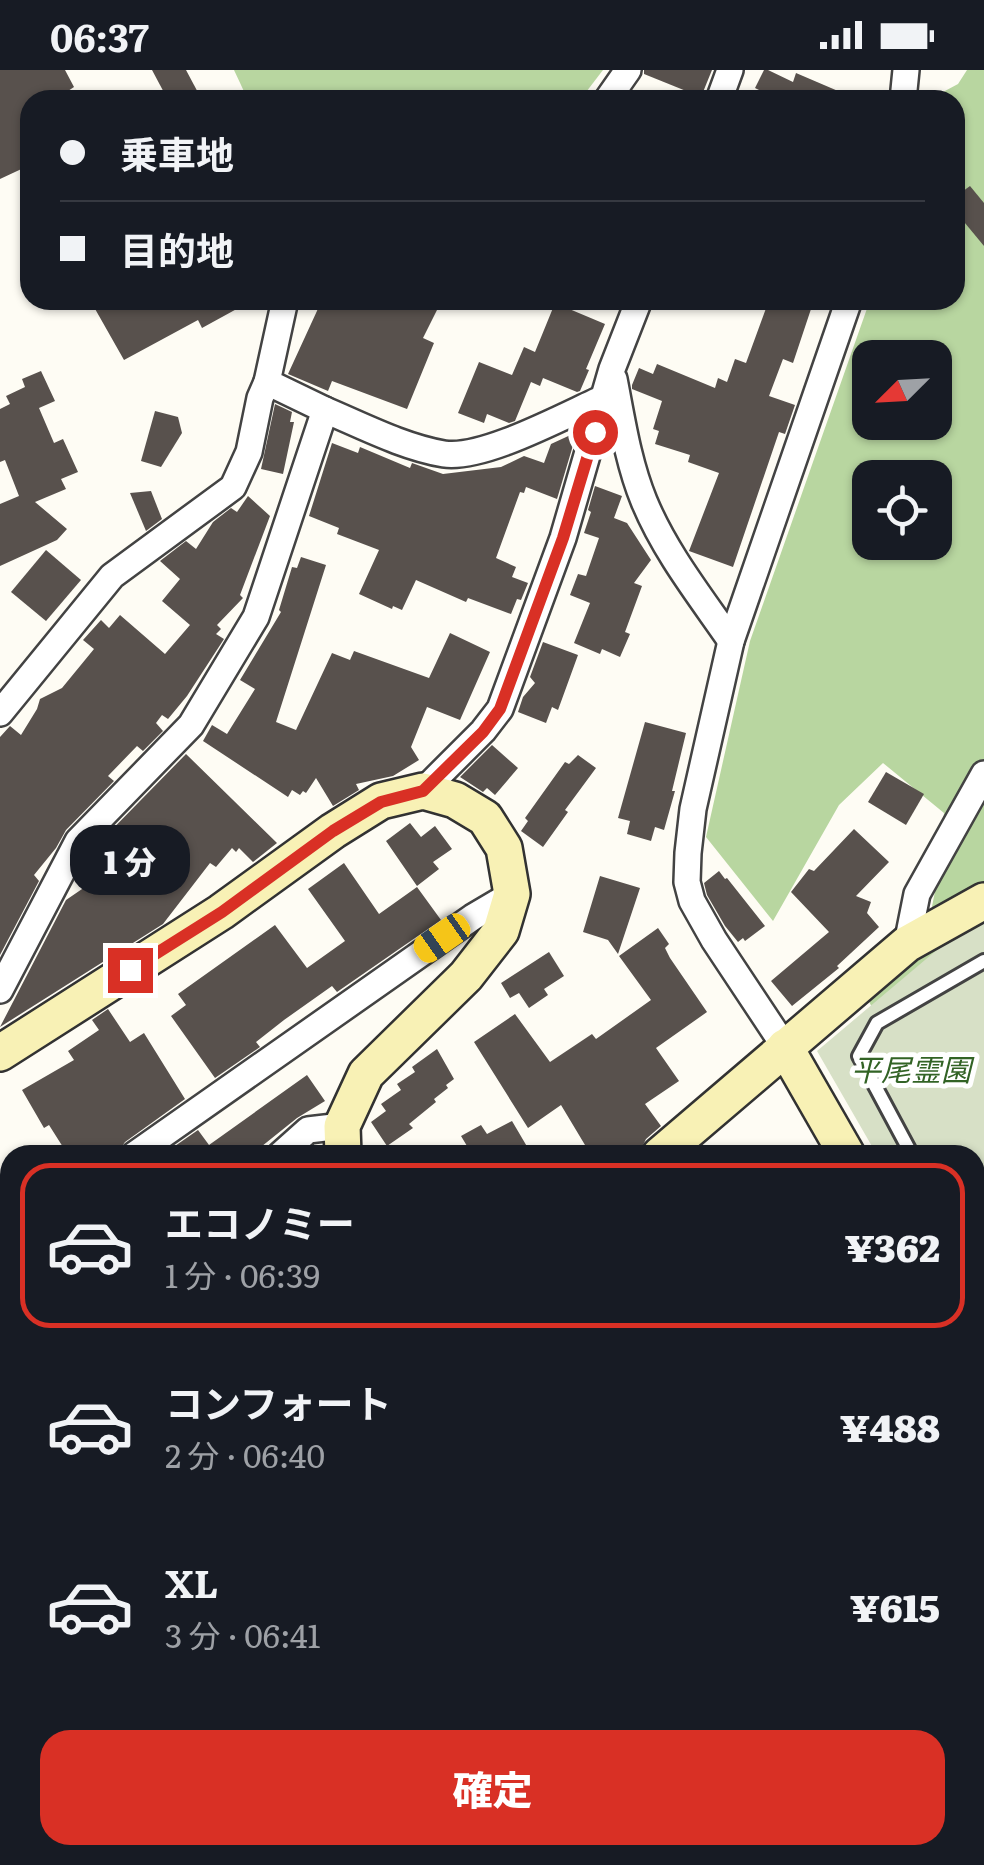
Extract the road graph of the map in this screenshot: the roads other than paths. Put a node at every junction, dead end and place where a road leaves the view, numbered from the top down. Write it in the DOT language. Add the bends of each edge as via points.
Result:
graph roads {
  1 [pos="282,310"];
  2 [pos="636,310"];
  3 [pos="846,310"];
  4 [pos="612,369"];
  5 [pos="267,382"];
  6 [pos="606,397"];
  7 [pos="325,410"];
  8 [pos="731,641"];
  9 [pos="0,713"];
  10 [pos="984,774"];
  11 [pos="423,791"];
  12 [pos="512,894"];
  13 [pos="984,900"];
  14 [pos="907,944"];
  15 [pos="984,961"];
  16 [pos="0,990"];
  17 [pos="785,1047"];
  18 [pos="0,1053"];
  19 [pos="343,1140"];
  20 [pos="148,1145"];
  21 [pos="291,1145"];
  22 [pos="672,1145"];
  23 [pos="841,1145"];
  24 [pos="907,1145"];
  1 -- 5 [label="street"];
  2 -- 4 [label="street"];
  3 -- 8 [label="street"];
  4 -- 6 [label="street"];
  4 -- 8 [label="street" via="644,501 670,554"];
  5 -- 7 [label="street"];
  5 -- 9 [label="street" via="233,487 112,576"];
  6 -- 7 [label="street" via="484,451 446,454"];
  6 -- 11 [label="street" via="500,709"];
  7 -- 16 [label="street" via="256,617 191,724 78,840"];
  8 -- 17 [label="street" via="693,810 687,882 714,940"];
  10 -- 14 [label="street" via="917,894"];
  11 -- 12 [label="street" via="485,818 504,848"];
  11 -- 18 [label="street" via="381,802 333,831 222,912"];
  12 -- 19 [label="street" via="501,931 466,976 366,1074"];
  12 -- 20 [label="street"];
  13 -- 14 [label="street"];
  14 -- 17 [label="street"];
  15 -- 24 [label="lane" via="877,1023 859,1056"];
  17 -- 22 [label="street"];
  17 -- 23 [label="street"];
  19 -- 21 [label="street" via="308,1130"];
}
